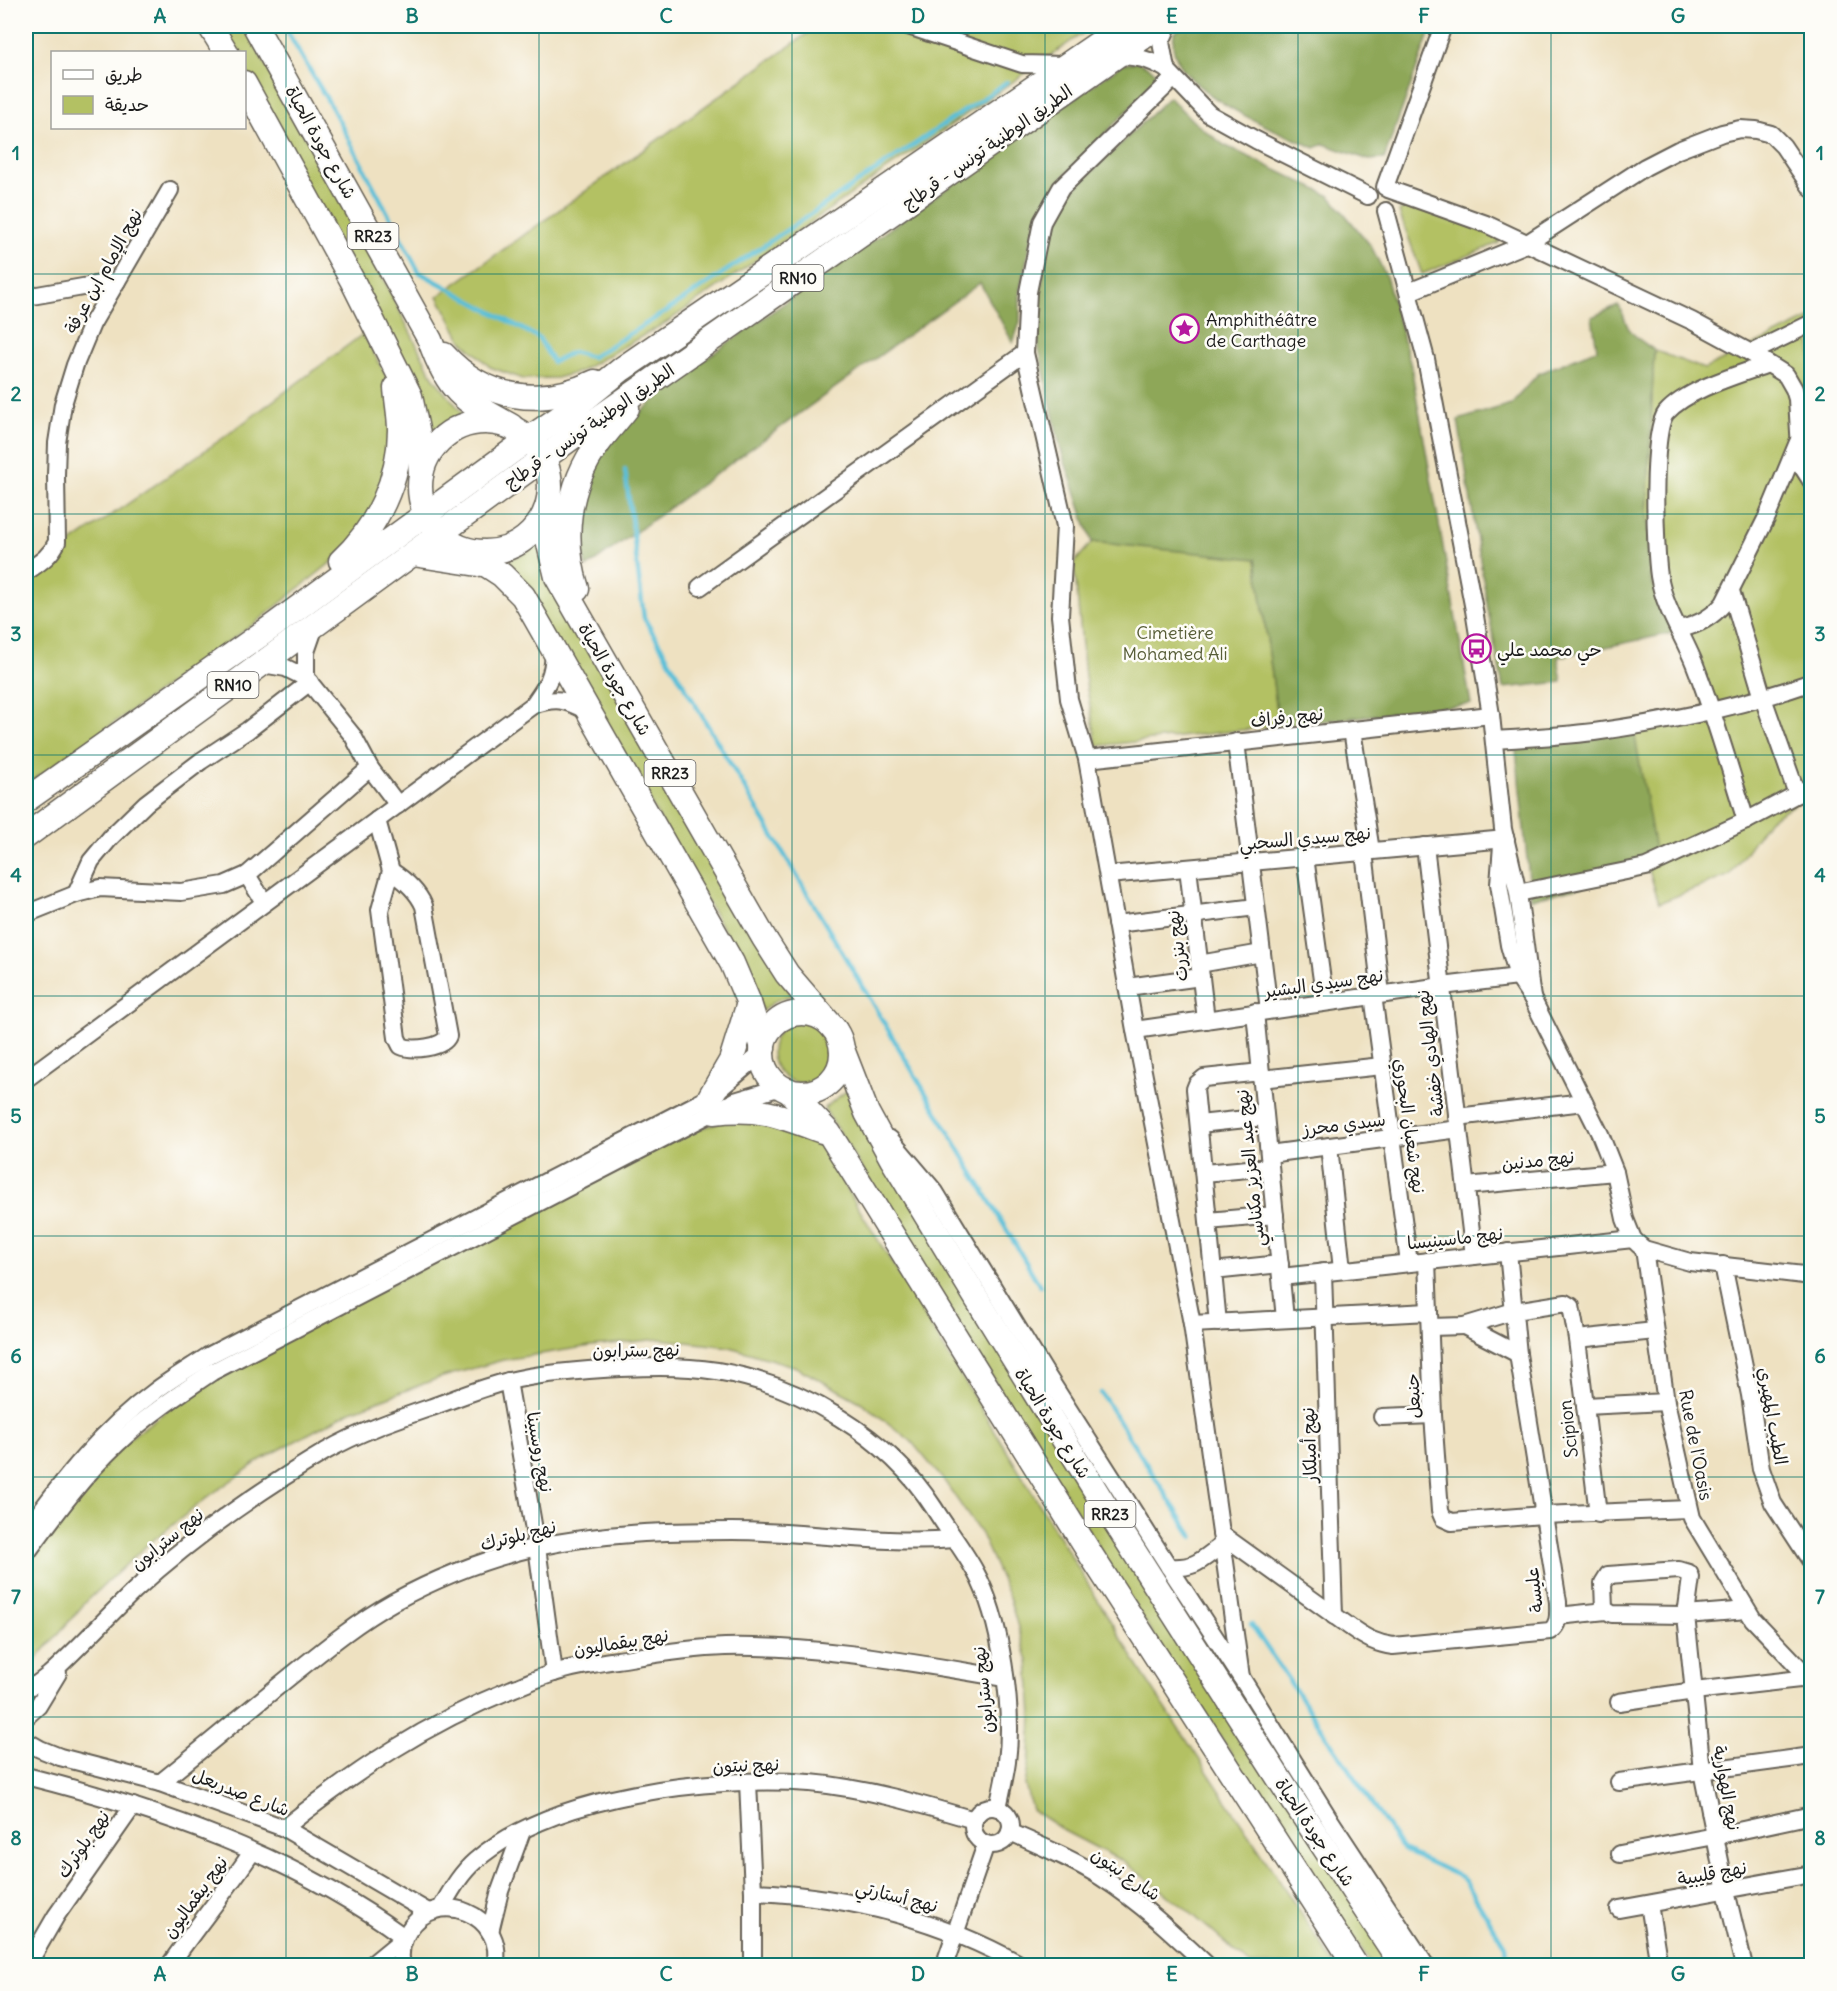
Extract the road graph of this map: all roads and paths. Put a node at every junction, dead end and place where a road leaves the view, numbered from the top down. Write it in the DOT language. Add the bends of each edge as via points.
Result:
graph roads {
  1 [pos="210,26"];
  2 [pos="255,26"];
  3 [pos="908,26"];
  4 [pos="1124,26"];
  5 [pos="1159,26"];
  6 [pos="1167,26"];
  7 [pos="1443,26"];
  8 [pos="225,51"];
  9 [pos="1116,56"];
  10 [pos="1064,65"];
  11 [pos="1170,74"];
  12 [pos="246,87"];
  13 [pos="1386,188"];
  14 [pos="1812,189"];
  15 [pos="170,190"];
  16 [pos="1368,196"];
  17 [pos="1386,211"];
  18 [pos="1526,244"];
  19 [pos="117,281"];
  20 [pos="1409,292"];
  21 [pos="26,297"];
  22 [pos="1812,323"];
  23 [pos="430,340"];
  24 [pos="1025,352"];
  25 [pos="1752,353"];
  26 [pos="391,359"];
  27 [pos="1768,364"];
  28 [pos="622,369"];
  29 [pos="645,386"];
  30 [pos="520,432"];
  31 [pos="1798,440"];
  32 [pos="544,457"];
  33 [pos="421,474"];
  34 [pos="1812,482"];
  35 [pos="550,497"];
  36 [pos="432,524"];
  37 [pos="459,547"];
  38 [pos="412,554"];
  39 [pos="488,565"];
  40 [pos="26,572"];
  41 [pos="700,587"];
  42 [pos="1731,591"];
  43 [pos="317,623"];
  44 [pos="273,626"];
  45 [pos="1680,630"];
  46 [pos="597,648"];
  47 [pos="554,652"];
  48 [pos="262,664"];
  49 [pos="308,680"];
  50 [pos="1812,682"];
  51 [pos="1763,698"];
  52 [pos="533,705"];
  53 [pos="587,711"];
  54 [pos="1712,711"];
  55 [pos="1491,715"];
  56 [pos="1352,730"];
  57 [pos="1494,741"];
  58 [pos="1236,742"];
  59 [pos="1087,759"];
  60 [pos="370,768"];
  61 [pos="1804,790"];
  62 [pos="26,800"];
  63 [pos="398,805"];
  64 [pos="376,820"];
  65 [pos="1746,821"];
  66 [pos="26,836"];
  67 [pos="1504,836"];
  68 [pos="1425,846"];
  69 [pos="1367,852"];
  70 [pos="1305,857"];
  71 [pos="1251,862"];
  72 [pos="1188,868"];
  73 [pos="391,871"];
  74 [pos="247,875"];
  75 [pos="1108,875"];
  76 [pos="1518,893"];
  77 [pos="76,894"];
  78 [pos="264,902"];
  79 [pos="1256,907"];
  80 [pos="26,914"];
  81 [pos="1193,914"];
  82 [pos="1116,924"];
  83 [pos="1262,953"];
  84 [pos="1200,971"];
  85 [pos="1518,977"];
  86 [pos="1442,986"];
  87 [pos="1127,987"];
  88 [pos="1377,995"];
  89 [pos="1532,998"];
  90 [pos="1325,1002"];
  91 [pos="749,1003"];
  92 [pos="1262,1011"];
  93 [pos="1206,1020"];
  94 [pos="1134,1030"];
  95 [pos="838,1040"];
  96 [pos="763,1051"];
  97 [pos="1382,1066"];
  98 [pos="1261,1075"];
  99 [pos="26,1078"];
  100 [pos="784,1088"];
  101 [pos="1584,1102"];
  102 [pos="712,1104"];
  103 [pos="867,1113"];
  104 [pos="1265,1117"];
  105 [pos="1458,1123"];
  106 [pos="1199,1124"];
  107 [pos="829,1133"];
  108 [pos="1392,1138"];
  109 [pos="1329,1146"];
  110 [pos="1269,1160"];
  111 [pos="1615,1172"];
  112 [pos="1204,1173"];
  113 [pos="1466,1186"];
  114 [pos="1275,1215"];
  115 [pos="1208,1221"];
  116 [pos="1639,1244"];
  117 [pos="1508,1252"];
  118 [pos="1474,1256"];
  119 [pos="1427,1261"];
  120 [pos="1409,1263"];
  121 [pos="1724,1265"];
  122 [pos="1280,1270"];
  123 [pos="1342,1270"];
  124 [pos="1213,1271"];
  125 [pos="1323,1272"];
  126 [pos="1812,1276"];
  127 [pos="1514,1311"];
  128 [pos="1324,1317"];
  129 [pos="1285,1319"];
  130 [pos="1429,1320"];
  131 [pos="1218,1323"];
  132 [pos="1192,1324"];
  133 [pos="1464,1326"];
  134 [pos="1655,1331"];
  135 [pos="1577,1339"];
  136 [pos="1518,1354"];
  137 [pos="508,1381"];
  138 [pos="1666,1402"];
  139 [pos="1585,1406"];
  140 [pos="1433,1415"];
  141 [pos="1382,1417"];
  142 [pos="1688,1509"];
  143 [pos="1598,1514"];
  144 [pos="1543,1515"];
  145 [pos="26,1532"];
  146 [pos="954,1539"];
  147 [pos="1222,1540"];
  148 [pos="537,1547"];
  149 [pos="26,1554"];
  150 [pos="1812,1563"];
  151 [pos="1169,1567"];
  152 [pos="1747,1610"];
  153 [pos="1606,1611"];
  154 [pos="1686,1615"];
  155 [pos="1334,1616"];
  156 [pos="1558,1616"];
  157 [pos="64,1661"];
  158 [pos="554,1673"];
  159 [pos="1241,1677"];
  160 [pos="1005,1678"];
  161 [pos="1810,1680"];
  162 [pos="26,1688"];
  163 [pos="1694,1691"];
  164 [pos="1619,1702"];
  165 [pos="26,1717"];
  166 [pos="26,1741"];
  167 [pos="1812,1756"];
  168 [pos="1702,1771"];
  169 [pos="26,1776"];
  170 [pos="748,1782"];
  171 [pos="1619,1782"];
  172 [pos="160,1783"];
  173 [pos="133,1806"];
  174 [pos="998,1808"];
  175 [pos="1812,1815"];
  176 [pos="974,1820"];
  177 [pos="284,1828"];
  178 [pos="522,1832"];
  179 [pos="1010,1832"];
  180 [pos="1715,1836"];
  181 [pos="986,1844"];
  182 [pos="252,1852"];
  183 [pos="1620,1854"];
  184 [pos="1812,1874"];
  185 [pos="1726,1891"];
  186 [pos="753,1892"];
  187 [pos="1649,1904"];
  188 [pos="1619,1909"];
  189 [pos="435,1910"];
  190 [pos="490,1932"];
  191 [pos="956,1933"];
  192 [pos="404,1938"];
  193 [pos="497,1964"];
  194 [pos="27,1965"];
  195 [pos="169,1965"];
  196 [pos="370,1965"];
  197 [pos="402,1965"];
  198 [pos="753,1965"];
  199 [pos="944,1965"];
  200 [pos="1023,1965"];
  201 [pos="1208,1965"];
  202 [pos="1356,1965"];
  203 [pos="1403,1965"];
  204 [pos="1426,1965"];
  205 [pos="1659,1965"];
  206 [pos="1744,1965"];
  1 -- 8 [label="highway"];
  2 -- 23 [label="highway, شارع جودة الحياة / RR23"];
  3 -- 10 [label="street" via="1022,64"];
  4 -- 10 [label="highway, الطريق الوطنية تونس - قرطاج / RN10"];
  5 -- 9 [label="highway, الطريق الوطنية تونس - قرطاج / RN10"];
  6 -- 11 [label="street" via="1161,42"];
  7 -- 13 [label="street"];
  9 -- 11 [label="street" via="1142,57"];
  9 -- 29 [label="highway, الطريق الوطنية تونس - قرطاج / RN10"];
  10 -- 28 [label="highway, الطريق الوطنية تونس - قرطاج / RN10"];
  11 -- 16 [label="street" via="1209,114"];
  11 -- 24 [label="street" via="1061,188 1042,222 1028,292"];
  12 -- 26 [label="highway, شارع جودة الحياة / RR23"];
  13 -- 16 [label="street" via="1374,188"];
  13 -- 17 [label="street" via="1393,203"];
  13 -- 18 [label="street" via="1486,224"];
  14 -- 18 [label="street" via="1771,134 1740,129 1678,150 1645,167"];
  15 -- 19 [label="street, نهج الإمام ابن عرفة"];
  16 -- 17 [label="street" via="1371,208"];
  17 -- 20 [label="street"];
  18 -- 20 [label="street"];
  18 -- 25 [label="street" via="1637,294"];
  19 -- 21 [label="street"];
  19 -- 40 [label="street, نهج الإمام ابن عرفة" via="92,324 63,404 56,475 57,542 46,558"];
  20 -- 55 [label="street" via="1428,371"];
  22 -- 25 [label="street"];
  23 -- 28 [label="highway" via="471,380 518,396 567,393"];
  23 -- 30 [label="highway, شارع جودة الحياة / RR23" via="437,360 458,393"];
  24 -- 41 [label="street"];
  24 -- 59 [label="street" via="1065,526 1060,616 1069,699"];
  25 -- 27 [label="street"];
  26 -- 33 [label="highway, شارع جودة الحياة / RR23" via="410,396"];
  26 -- 44 [label="highway" via="400,430 387,495 358,545"];
  27 -- 31 [label="street" via="1786,375 1794,389"];
  27 -- 45 [label="street" via="1695,393 1664,415 1657,448 1659,576"];
  28 -- 30 [label="highway, الطريق الوطنية تونس - قرطاج / RN10" via="571,410"];
  29 -- 32 [label="highway, الطريق الوطنية تونس - قرطاج / RN10"];
  29 -- 46 [label="highway" via="588,459 569,511 570,563"];
  30 -- 32 [label="highway"];
  30 -- 33 [label="highway" via="495,422 478,421 455,429 435,444"];
  30 -- 36 [label="highway, الطريق الوطنية تونس - قرطاج / RN10"];
  31 -- 34 [label="street" via="1801,465"];
  31 -- 42 [label="street"];
  32 -- 35 [label="highway, شارع جودة الحياة"];
  32 -- 36 [label="highway, الطريق الوطنية تونس - قرطاج / RN10"];
  33 -- 36 [label="highway, شارع جودة الحياة" via="420,495"];
  35 -- 37 [label="highway" via="533,532 517,544 498,551 478,552"];
  35 -- 46 [label="highway, شارع جودة الحياة / RR23" via="549,544 557,577"];
  36 -- 37 [label="highway, شارع جودة الحياة"];
  36 -- 38 [label="highway, الطريق الوطنية تونس - قرطاج / RN10"];
  36 -- 44 [label="highway, الطريق الوطنية تونس - قرطاج / RN10"];
  37 -- 39 [label="highway, شارع جودة الحياة / RR23"];
  38 -- 39 [label="highway"];
  38 -- 43 [label="highway, الطريق الوطنية تونس - قرطاج / RN10"];
  39 -- 47 [label="highway, شارع جودة الحياة / RR23" via="523,596"];
  42 -- 45 [label="street" via="1717,613"];
  42 -- 51 [label="street"];
  43 -- 48 [label="highway, الطريق الوطنية تونس - قرطاج / RN10"];
  43 -- 49 [label="street" via="306,652"];
  44 -- 62 [label="highway, الطريق الوطنية تونس - قرطاج / RN10"];
  45 -- 54 [label="street"];
  46 -- 95 [label="highway, شارع جودة الحياة / RR23" via="764,938"];
  47 -- 52 [label="street" via="550,681"];
  47 -- 53 [label="highway, شارع جودة الحياة / RR23"];
  48 -- 49 [label="street" via="286,668"];
  48 -- 66 [label="highway, الطريق الوطنية تونس - قرطاج / RN10"];
  49 -- 60 [label="street" via="353,736"];
  49 -- 77 [label="street" via="146,803 91,861"];
  50 -- 51 [label="street"];
  51 -- 54 [label="street"];
  51 -- 61 [label="street"];
  52 -- 53 [label="street" via="559,699"];
  52 -- 63 [label="street"];
  53 -- 91 [label="highway, شارع جودة الحياة / RR23" via="732,963"];
  54 -- 57 [label="street" via="1593,732"];
  54 -- 65 [label="street"];
  55 -- 56 [label="street, نهج رفراف"];
  55 -- 57 [label="street"];
  56 -- 58 [label="street, نهج رفراف"];
  56 -- 69 [label="street, نهج شعبان البحوري"];
  57 -- 67 [label="street"];
  58 -- 59 [label="street, نهج رفراف"];
  58 -- 71 [label="street, نهج عبد العزيز مكناسي"];
  59 -- 75 [label="street"];
  60 -- 63 [label="street"];
  60 -- 74 [label="street"];
  61 -- 65 [label="street"];
  63 -- 64 [label="street"];
  64 -- 73 [label="street"];
  64 -- 78 [label="street"];
  65 -- 76 [label="street" via="1646,867"];
  67 -- 68 [label="street, نهج سيدي السحبي"];
  67 -- 76 [label="street"];
  67 -- 85 [label="street" via="1499,884"];
  68 -- 69 [label="street, نهج سيدي السحبي"];
  68 -- 86 [label="street, نهج الهادي خفشة"];
  69 -- 70 [label="street, نهج سيدي السحبي"];
  69 -- 88 [label="street, نهج شعبان البحوري"];
  70 -- 71 [label="street, نهج سيدي السحبي"];
  70 -- 90 [label="street"];
  71 -- 72 [label="street, نهج سيدي السحبي"];
  71 -- 79 [label="street, نهج عبد العزيز مكناسي"];
  72 -- 75 [label="street, نهج سيدي السحبي"];
  72 -- 81 [label="street, نهج بنزرت"];
  73 -- 73 [label="street" via="380,910 397,1038 401,1046 409,1049 441,1044 448,1035 424,906 410,885"];
  74 -- 77 [label="street" via="224,885 181,892 100,888"];
  74 -- 78 [label="street"];
  75 -- 82 [label="street"];
  76 -- 89 [label="street"];
  77 -- 80 [label="street"];
  78 -- 99 [label="street"];
  79 -- 81 [label="street"];
  79 -- 83 [label="street, نهج عبد العزيز مكناسي"];
  81 -- 82 [label="street"];
  81 -- 84 [label="street, نهج بنزرت"];
  82 -- 87 [label="street"];
  83 -- 84 [label="street"];
  83 -- 92 [label="street, نهج عبد العزيز مكناسي"];
  84 -- 87 [label="street"];
  84 -- 93 [label="street, نهج بنزرت"];
  85 -- 86 [label="street, نهج سيدي البشير"];
  85 -- 89 [label="street"];
  86 -- 88 [label="street, نهج سيدي البشير"];
  86 -- 105 [label="street, نهج الهادي خفشة"];
  87 -- 94 [label="street"];
  88 -- 90 [label="street, نهج سيدي البشير"];
  88 -- 97 [label="street, نهج شعبان البحوري"];
  89 -- 101 [label="street, Rue de l'Oasis"];
  90 -- 92 [label="street, نهج سيدي البشير"];
  91 -- 96 [label="highway, شارع جودة الحياة / RR23"];
  91 -- 102 [label="highway" via="731,1061"];
  92 -- 93 [label="street, نهج سيدي البشير"];
  92 -- 98 [label="street, نهج عبد العزيز مكناسي"];
  93 -- 94 [label="street, نهج سيدي البشير"];
  94 -- 132 [label="street"];
  95 -- 96 [label="highway" via="827,1021 816,1015 792,1014 772,1027"];
  95 -- 100 [label="highway" via="841,1061 830,1081 811,1092"];
  95 -- 103 [label="highway, شارع جودة الحياة / RR23"];
  96 -- 100 [label="highway, شارع جودة الحياة / RR23" via="771,1078"];
  96 -- 102 [label="street"];
  97 -- 98 [label="street"];
  97 -- 108 [label="street, نهج شعبان البحوري"];
  98 -- 104 [label="street, نهج عبد العزيز مكناسي"];
  98 -- 106 [label="street" via="1204,1078 1195,1089"];
  100 -- 102 [label="street"];
  100 -- 107 [label="highway, شارع جودة الحياة / RR23"];
  101 -- 105 [label="street, سيدي محرز"];
  101 -- 111 [label="street, Rue de l'Oasis"];
  102 -- 107 [label="highway" via="772,1113"];
  102 -- 145 [label="street" via="208,1356 120,1420 61,1482"];
  102 -- 149 [label="street" via="212,1372 148,1416 115,1445"];
  103 -- 151 [label="street" via="935,1192"];
  103 -- 203 [label="highway, شارع جودة الحياة / RR23" via="1099,1496"];
  104 -- 106 [label="street"];
  104 -- 110 [label="street, نهج عبد العزيز مكناسي"];
  105 -- 108 [label="street, سيدي محرز"];
  105 -- 113 [label="street, نهج الهادي خفشة"];
  106 -- 112 [label="street"];
  107 -- 202 [label="highway, شارع جودة الحياة / RR23" via="1091,1555"];
  108 -- 109 [label="street, سيدي محرز"];
  108 -- 120 [label="street, نهج شعبان البحوري"];
  109 -- 110 [label="street, سيدي محرز"];
  109 -- 123 [label="street"];
  110 -- 112 [label="street, سيدي محرز"];
  110 -- 114 [label="street, نهج عبد العزيز مكناسي"];
  111 -- 113 [label="street, نهج مدنين"];
  111 -- 116 [label="street, Rue de l'Oasis" via="1625,1219"];
  112 -- 115 [label="street"];
  113 -- 118 [label="street, نهج الهادي خفشة"];
  114 -- 115 [label="street"];
  114 -- 122 [label="street, نهج عبد العزيز مكناسي"];
  115 -- 124 [label="street"];
  116 -- 117 [label="street, نهج ماسينيسا"];
  116 -- 121 [label="street" via="1690,1262"];
  116 -- 134 [label="street, Rue de l'Oasis"];
  117 -- 118 [label="street, نهج ماسينيسا"];
  117 -- 127 [label="street, عليسة"];
  118 -- 119 [label="street, نهج ماسينيسا"];
  119 -- 120 [label="street, نهج ماسينيسا"];
  119 -- 130 [label="street, حنبعل"];
  120 -- 123 [label="street, نهج ماسينيسا"];
  121 -- 126 [label="street"];
  121 -- 150 [label="street, الطيب المهيري" via="1761,1469 1773,1503"];
  122 -- 124 [label="street, نهج ماسينيسا"];
  122 -- 125 [label="street, نهج ماسينيسا"];
  122 -- 129 [label="street, نهج عبد العزيز مكناسي"];
  123 -- 125 [label="street, نهج ماسينيسا"];
  124 -- 131 [label="street"];
  125 -- 128 [label="street, نهج أميلكار"];
  127 -- 133 [label="street"];
  127 -- 135 [label="street, Scipion" via="1568,1304 1573,1309"];
  127 -- 136 [label="street, عليسة"];
  128 -- 129 [label="street"];
  128 -- 130 [label="street"];
  128 -- 155 [label="street, نهج أميلكار"];
  129 -- 131 [label="street"];
  130 -- 133 [label="street"];
  130 -- 140 [label="street, حنبعل"];
  131 -- 132 [label="street"];
  132 -- 147 [label="street"];
  133 -- 136 [label="street"];
  134 -- 135 [label="street"];
  134 -- 138 [label="street, Rue de l'Oasis"];
  135 -- 139 [label="street, Scipion"];
  136 -- 144 [label="street, عليسة"];
  137 -- 146 [label="street, نهج سترابون" via="575,1371 660,1367 718,1371 763,1383 831,1413 879,1446 924,1493"];
  137 -- 148 [label="street, نهج روسبينا"];
  137 -- 157 [label="street, نهج سترابون" via="400,1418 328,1450 192,1542"];
  138 -- 139 [label="street"];
  138 -- 142 [label="street, Rue de l'Oasis"];
  139 -- 143 [label="street, Scipion"];
  140 -- 141 [label="street"];
  140 -- 144 [label="street, حنبعل" via="1443,1518 1452,1522"];
  142 -- 143 [label="street"];
  142 -- 152 [label="street, Rue de l'Oasis"];
  143 -- 144 [label="street"];
  144 -- 156 [label="street, عليسة"];
  146 -- 148 [label="street, نهج بلوترك" via="906,1541 731,1531 594,1538"];
  146 -- 160 [label="street, نهج سترابون" via="976,1572 988,1604"];
  147 -- 151 [label="street" via="1196,1565"];
  147 -- 155 [label="street, عليسة"];
  147 -- 159 [label="street"];
  148 -- 158 [label="street, نهج روسبينا"];
  148 -- 172 [label="street, نهج بلوترك" via="480,1564 392,1602 352,1628"];
  151 -- 159 [label="street"];
  152 -- 154 [label="street"];
  152 -- 161 [label="street, Rue de l'Oasis"];
  153 -- 154 [label="street"];
  153 -- 154 [label="street, نهج الهوارية" via="1603,1582 1608,1575 1679,1570 1689,1573 1691,1578"];
  153 -- 156 [label="street"];
  154 -- 163 [label="street, نهج الهوارية"];
  155 -- 156 [label="street, عليسة" via="1367,1639 1393,1647 1550,1631"];
  157 -- 162 [label="street, نهج سترابون" via="37,1684"];
  157 -- 165 [label="street, نهج سترابون" via="38,1706"];
  158 -- 160 [label="street, نهج بيقماليون" via="656,1654 724,1647 885,1658"];
  158 -- 177 [label="street, نهج بيقماليون" via="450,1716 404,1741"];
  159 -- 204 [label="street"];
  160 -- 174 [label="street, نهج سترابون" via="1008,1760"];
  161 -- 163 [label="street"];
  163 -- 164 [label="street"];
  163 -- 168 [label="street, نهج الهوارية"];
  166 -- 172 [label="street, شارع صدربعل" via="60,1757"];
  167 -- 168 [label="street"];
  168 -- 171 [label="street"];
  168 -- 180 [label="street, نهج الهوارية"];
  169 -- 173 [label="street"];
  170 -- 176 [label="street, نهج نبتون" via="810,1783 884,1794"];
  170 -- 178 [label="street, نهج نبتون" via="679,1788 603,1801 556,1814"];
  170 -- 186 [label="street"];
  172 -- 177 [label="street, شارع صدربعل"];
  173 -- 182 [label="street"];
  173 -- 194 [label="street, نهج بلوترك" via="56,1916"];
  174 -- 176 [label="street" via="984,1809"];
  174 -- 179 [label="street" via="1009,1818"];
  175 -- 180 [label="street"];
  176 -- 181 [label="street" via="975,1834"];
  177 -- 189 [label="street, شارع صدربعل"];
  178 -- 189 [label="street, نهج نبتون" via="493,1846 474,1862"];
  178 -- 190 [label="street"];
  179 -- 181 [label="street" via="1001,1843"];
  179 -- 201 [label="street, شارع نبتون" via="1100,1876 1164,1924"];
  180 -- 183 [label="street"];
  180 -- 185 [label="street, نهج الهوارية"];
  181 -- 191 [label="street"];
  182 -- 192 [label="street" via="309,1877 374,1915"];
  182 -- 195 [label="street, نهج بيقماليون"];
  184 -- 185 [label="street, نهج قليبية"];
  185 -- 187 [label="street, نهج قليبية"];
  185 -- 206 [label="street, نهج الهوارية"];
  186 -- 191 [label="street, نهج أستارتي" via="789,1893 879,1908"];
  186 -- 198 [label="street"];
  187 -- 188 [label="street, نهج قليبية"];
  187 -- 205 [label="street"];
  189 -- 190 [label="street" via="455,1908 469,1912"];
  189 -- 192 [label="street, نهج نبتون" via="414,1922"];
  190 -- 193 [label="street"];
  191 -- 199 [label="street"];
  191 -- 200 [label="street, نهج أستارتي"];
  192 -- 196 [label="street"];
  192 -- 197 [label="street"];
}
